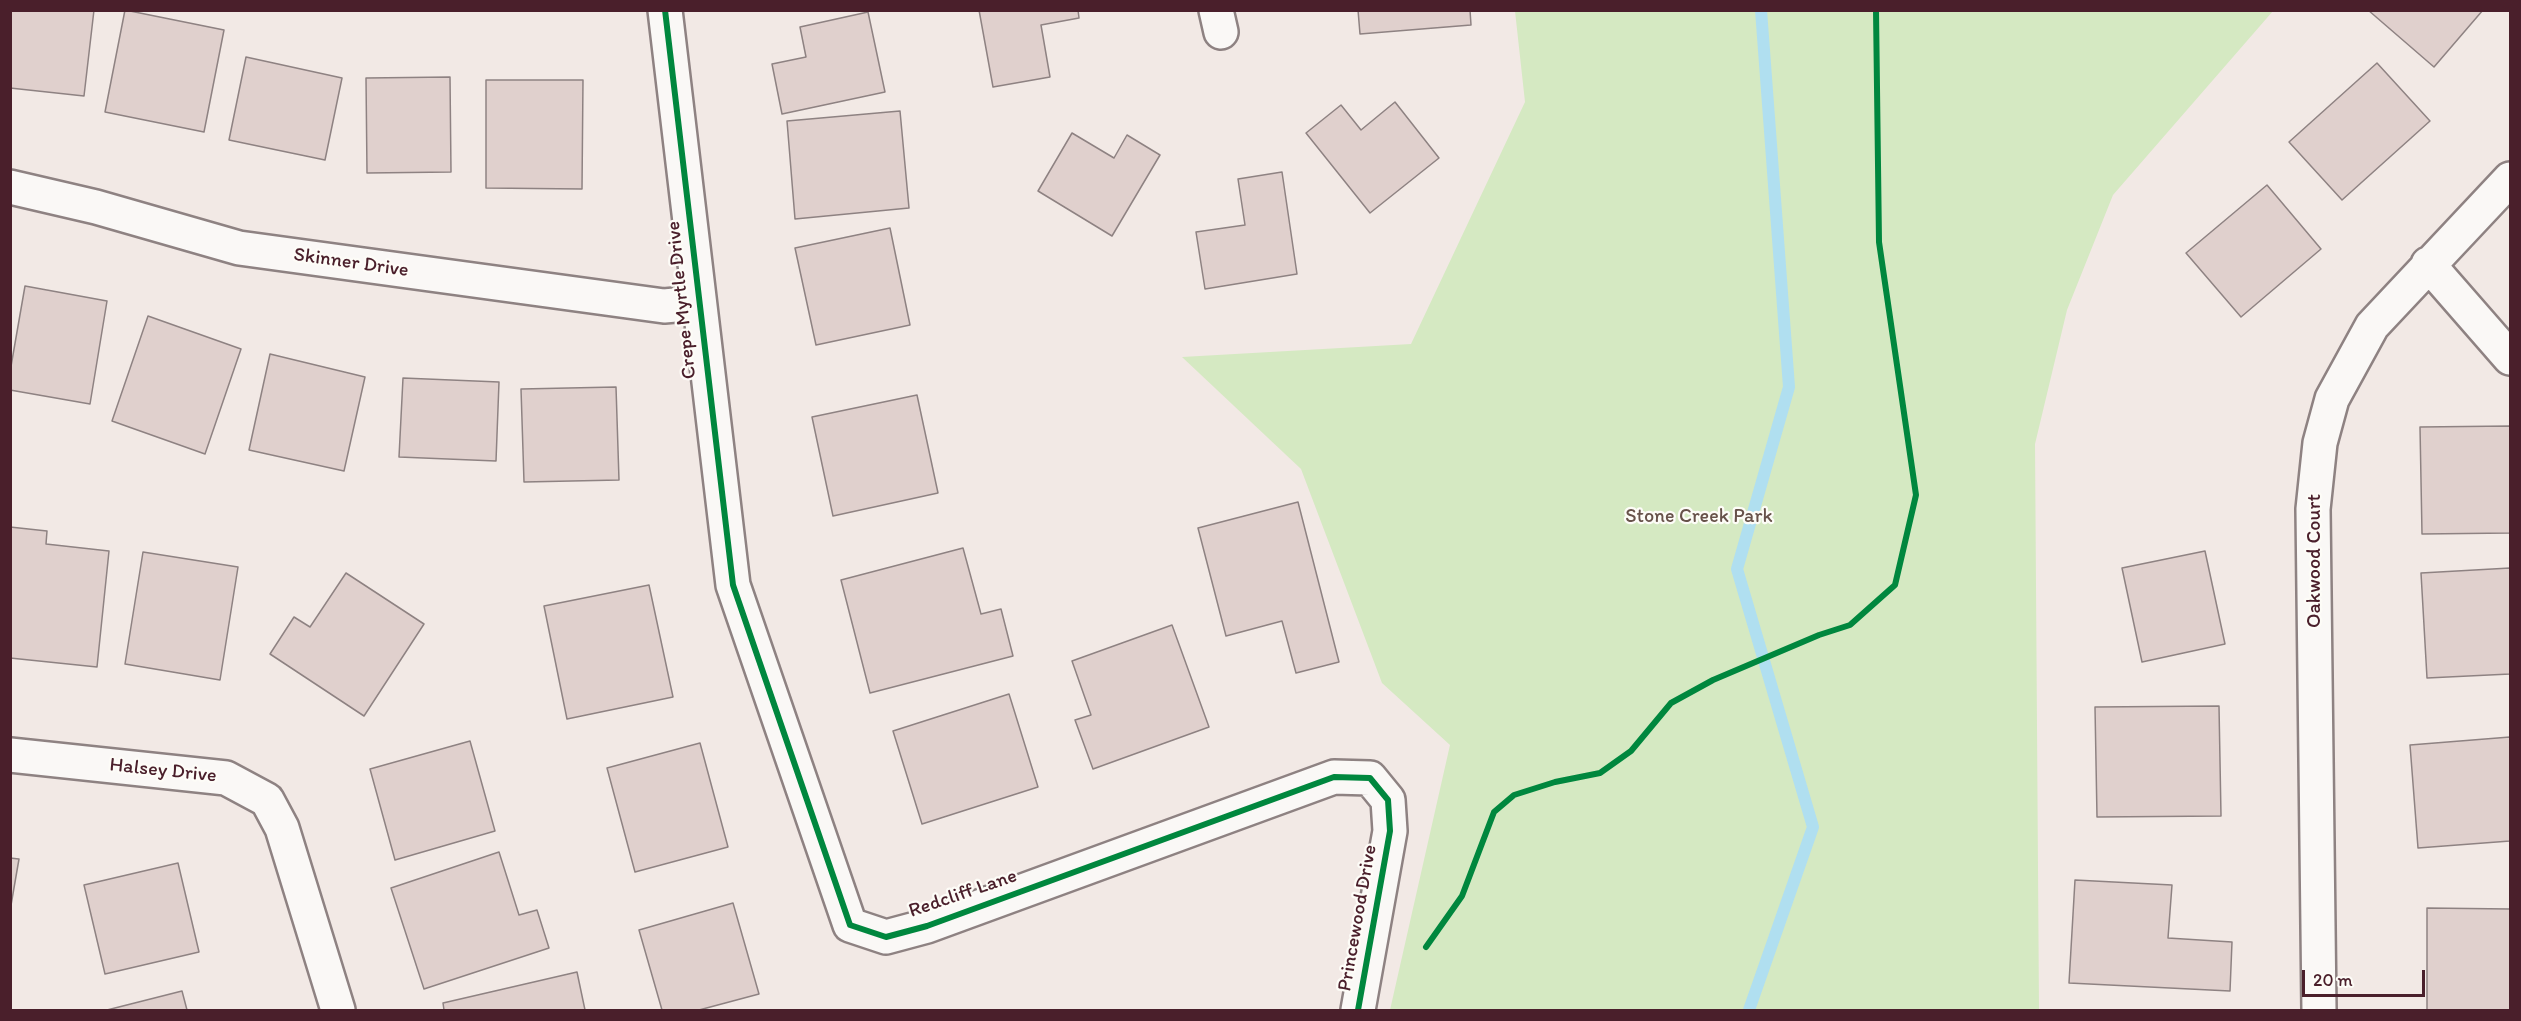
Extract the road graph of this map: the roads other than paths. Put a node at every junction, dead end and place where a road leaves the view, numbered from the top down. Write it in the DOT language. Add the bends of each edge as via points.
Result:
graph roads {
  1 [pos="665,10"];
  2 [pos="2511,179"];
  3 [pos="10,187"];
  4 [pos="2428,264"];
  5 [pos="698,303"];
  6 [pos="2511,358"];
  7 [pos="733,585"];
  8 [pos="10,755"];
  9 [pos="1390,831"];
  10 [pos="338,1011"];
  11 [pos="1358,1011"];
  12 [pos="2319,1011"];
  1 -- 5 [label="street, Crepe Myrtle Drive"];
  2 -- 4 [label="street, Oakwood Court"];
  3 -- 5 [label="street, Skinner Drive" via="239,248 664,306"];
  4 -- 6 [label="street"];
  4 -- 12 [label="street, Oakwood Court" via="2372,326 2332,399 2320,443 2313,509"];
  5 -- 7 [label="street, Crepe Myrtle Drive"];
  7 -- 9 [label="street, Redcliff Lane" via="850,926 886,937 927,926 1334,777 1370,778 1388,800"];
  8 -- 10 [label="street, Halsey Drive" via="226,778 267,800 282,828"];
  9 -- 11 [label="street, Princewood Drive"];
}
